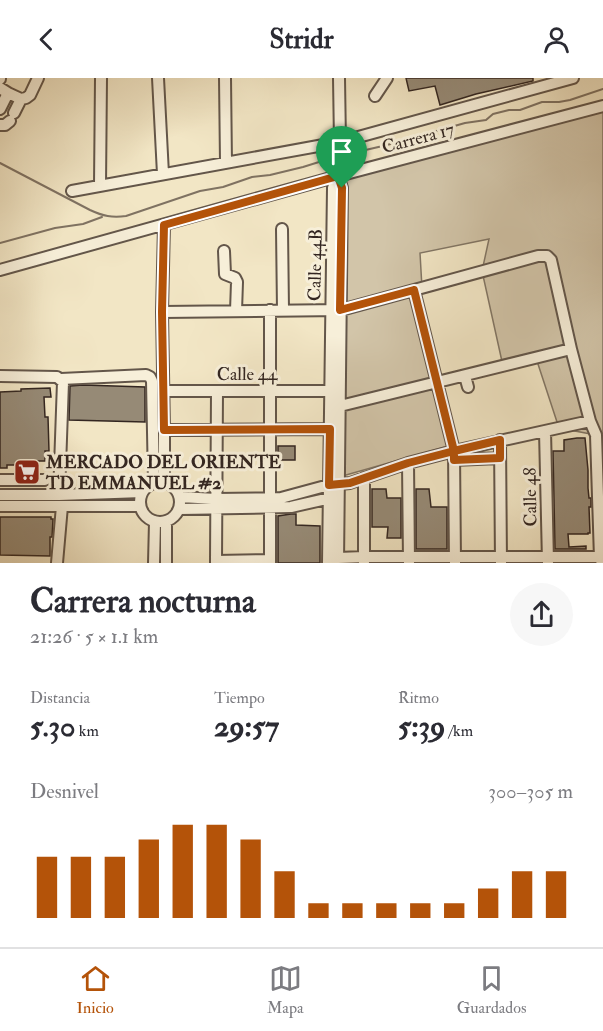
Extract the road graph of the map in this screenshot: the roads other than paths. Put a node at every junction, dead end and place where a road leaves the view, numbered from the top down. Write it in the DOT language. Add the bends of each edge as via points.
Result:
graph roads {
  1 [pos="38,78"];
  2 [pos="101,78"];
  3 [pos="158,78"];
  4 [pos="225,78"];
  5 [pos="387,78"];
  6 [pos="573,78"];
  7 [pos="343,79"];
  8 [pos="557,80"];
  9 [pos="4,90"];
  10 [pos="375,96"];
  11 [pos="21,99"];
  12 [pos="603,106"];
  13 [pos="0,109"];
  14 [pos="8,120"];
  15 [pos="340,144"];
  16 [pos="226,163"];
  17 [pos="338,170"];
  18 [pos="163,174"];
  19 [pos="100,185"];
  20 [pos="72,191"];
  21 [pos="164,225"];
  22 [pos="282,229"];
  23 [pos="224,251"];
  24 [pos="0,270"];
  25 [pos="414,290"];
  26 [pos="270,310"];
  27 [pos="283,310"];
  28 [pos="336,310"];
  29 [pos="236,311"];
  30 [pos="162,312"];
  31 [pos="571,349"];
  32 [pos="0,376"];
  33 [pos="465,376"];
  34 [pos="61,379"];
  35 [pos="437,382"];
  36 [pos="468,387"];
  37 [pos="164,391"];
  38 [pos="217,391"];
  39 [pos="271,391"];
  40 [pos="330,391"];
  41 [pos="340,406"];
  42 [pos="591,421"];
  43 [pos="270,429"];
  44 [pos="330,429"];
  45 [pos="164,430"];
  46 [pos="217,430"];
  47 [pos="545,431"];
  48 [pos="599,434"];
  49 [pos="500,440"];
  50 [pos="454,456"];
  51 [pos="500,458"];
  52 [pos="408,463"];
  53 [pos="364,478"];
  54 [pos="0,480"];
  55 [pos="45,480"];
  56 [pos="159,483"];
  57 [pos="339,484"];
  58 [pos="142,492"];
  59 [pos="0,495"];
  60 [pos="180,497"];
  61 [pos="334,498"];
  62 [pos="60,500"];
  63 [pos="270,503"];
  64 [pos="216,504"];
  65 [pos="0,506"];
  66 [pos="140,506"];
  67 [pos="180,509"];
  68 [pos="160,522"];
  69 [pos="364,560"];
  70 [pos="409,560"];
  71 [pos="455,560"];
  72 [pos="501,560"];
  73 [pos="548,560"];
  74 [pos="602,560"];
  75 [pos="335,561"];
  76 [pos="216,562"];
  77 [pos="270,562"];
  78 [pos="57,563"];
  79 [pos="67,563"];
  80 [pos="154,563"];
  81 [pos="166,563"];
  1 -- 11 [label="street" via="30,95"];
  2 -- 19 [label="street"];
  3 -- 18 [label="street"];
  4 -- 16 [label="street"];
  5 -- 10 [label="street"];
  6 -- 8 [label="street, Carrera 17"];
  7 -- 15 [label="street"];
  8 -- 15 [label="street, Carrera 17"];
  9 -- 11 [label="street"];
  9 -- 13 [label="street"];
  11 -- 14 [label="street"];
  12 -- 17 [label="street, Carrera 17"];
  15 -- 16 [label="street, Carrera 17"];
  15 -- 17 [label="street"];
  16 -- 18 [label="street, Carrera 17"];
  17 -- 21 [label="street, Carrera 17"];
  17 -- 28 [label="street, Calle 44B" via="333,188 337,204"];
  18 -- 19 [label="street, Carrera 17"];
  19 -- 20 [label="street, Carrera 17"];
  21 -- 24 [label="street, Carrera 17"];
  21 -- 30 [label="street"];
  22 -- 27 [label="street"];
  23 -- 29 [label="street" via="225,274 237,282"];
  25 -- 28 [label="street"];
  25 -- 31 [label="street" via="547,256"];
  25 -- 35 [label="street"];
  26 -- 27 [label="street"];
  26 -- 29 [label="street"];
  26 -- 39 [label="street"];
  27 -- 28 [label="street"];
  28 -- 40 [label="street, Calle 44B"];
  28 -- 41 [label="street, Calle 44B"];
  29 -- 30 [label="street"];
  30 -- 37 [label="street"];
  31 -- 33 [label="street"];
  31 -- 42 [label="street"];
  32 -- 34 [label="street"];
  33 -- 35 [label="street"];
  33 -- 36 [label="street"];
  34 -- 56 [label="street" via="146,375 150,378"];
  34 -- 62 [label="street"];
  35 -- 41 [label="street"];
  35 -- 50 [label="street"];
  37 -- 38 [label="street, Calle 44"];
  37 -- 45 [label="street"];
  38 -- 39 [label="street, Calle 44"];
  38 -- 46 [label="street"];
  39 -- 40 [label="street, Calle 44"];
  39 -- 43 [label="street"];
  40 -- 44 [label="street, Calle 44B"];
  41 -- 57 [label="street, Calle 44B"];
  42 -- 47 [label="street"];
  42 -- 48 [label="street"];
  43 -- 44 [label="street"];
  43 -- 46 [label="street"];
  43 -- 63 [label="street"];
  44 -- 57 [label="street, Calle 44B"];
  45 -- 46 [label="street"];
  45 -- 56 [label="street"];
  46 -- 64 [label="street"];
  47 -- 49 [label="street"];
  47 -- 73 [label="street, Calle 48"];
  48 -- 74 [label="street"];
  49 -- 50 [label="street"];
  49 -- 51 [label="street"];
  50 -- 51 [label="street"];
  50 -- 52 [label="street"];
  50 -- 71 [label="street"];
  51 -- 72 [label="street"];
  52 -- 53 [label="street"];
  52 -- 70 [label="street"];
  53 -- 57 [label="street"];
  53 -- 69 [label="street"];
  54 -- 55 [label="street"];
  56 -- 58 [label="street"];
  56 -- 60 [label="street" via="174,488"];
  57 -- 61 [label="street"];
  57 -- 61 [label="street, Calle 44B"];
  57 -- 63 [label="street"];
  58 -- 62 [label="street"];
  58 -- 66 [label="street"];
  59 -- 62 [label="street"];
  60 -- 64 [label="street"];
  60 -- 67 [label="street"];
  61 -- 63 [label="street" via="291,507"];
  61 -- 75 [label="street, Calle 44B"];
  62 -- 65 [label="street"];
  62 -- 66 [label="street"];
  62 -- 78 [label="street"];
  63 -- 64 [label="street"];
  63 -- 77 [label="street"];
  64 -- 67 [label="street"];
  64 -- 76 [label="street"];
  66 -- 68 [label="street" via="144,515"];
  67 -- 68 [label="street" via="174,517"];
  68 -- 80 [label="street"];
  68 -- 81 [label="street"];
  69 -- 70 [label="street"];
  69 -- 75 [label="street"];
  70 -- 71 [label="street"];
  71 -- 72 [label="street"];
  72 -- 73 [label="street"];
  73 -- 74 [label="street"];
  76 -- 77 [label="street"];
  78 -- 79 [label="street"];
}
